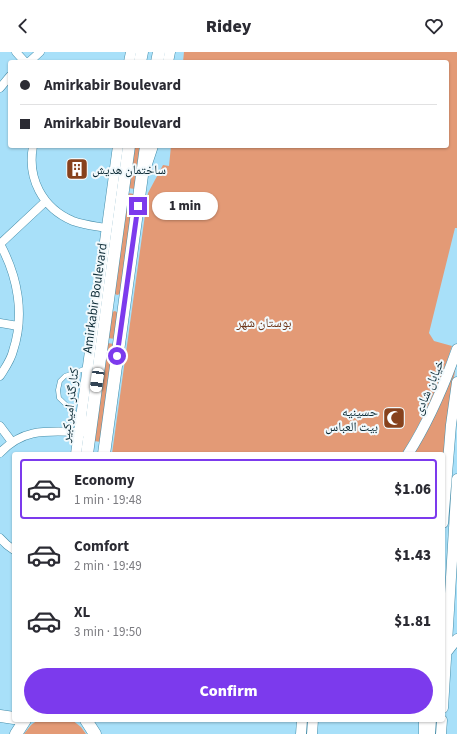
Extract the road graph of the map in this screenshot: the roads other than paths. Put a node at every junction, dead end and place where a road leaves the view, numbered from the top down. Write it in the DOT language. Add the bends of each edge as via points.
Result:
graph roads {
  1 [pos="16,52"];
  2 [pos="40,52"];
  3 [pos="23,60"];
  4 [pos="31,60"];
  5 [pos="8,78"];
  6 [pos="0,88"];
  7 [pos="33,148"];
  8 [pos="118,148"];
  9 [pos="129,148"];
  10 [pos="146,148"];
  11 [pos="153,148"];
  12 [pos="142,177"];
  13 [pos="46,201"];
  14 [pos="106,228"];
  15 [pos="0,244"];
  16 [pos="108,302"];
  17 [pos="124,304"];
  18 [pos="0,323"];
  19 [pos="18,326"];
  20 [pos="457,349"];
  21 [pos="87,368"];
  22 [pos="0,376"];
  23 [pos="457,382"];
  24 [pos="86,420"];
  25 [pos="0,426"];
  26 [pos="79,432"];
  27 [pos="12,442"];
  28 [pos="76,452"];
  29 [pos="87,452"];
  30 [pos="104,452"];
  31 [pos="409,452"];
  32 [pos="0,453"];
  33 [pos="445,469"];
  34 [pos="457,479"];
  35 [pos="1,540"];
  36 [pos="12,548"];
  37 [pos="448,550"];
  38 [pos="453,626"];
  39 [pos="457,639"];
  40 [pos="446,653"];
  41 [pos="445,667"];
  42 [pos="0,716"];
  43 [pos="12,718"];
  44 [pos="24,722"];
  45 [pos="302,722"];
  46 [pos="313,722"];
  47 [pos="424,722"];
  48 [pos="431,722"];
  49 [pos="442,722"];
  50 [pos="16,734"];
  51 [pos="301,734"];
  52 [pos="312,734"];
  53 [pos="423,734"];
  54 [pos="430,734"];
  55 [pos="441,734"];
  1 -- 3 [label="street"];
  2 -- 4 [label="street"];
  5 -- 6 [label="street"];
  7 -- 13 [label="street" via="31,158 35,180"];
  8 -- 14 [label="street, کنارگذر امیرکبیر"];
  9 -- 16 [label="main road, Amirkabir Boulevard"];
  10 -- 12 [label="main road"];
  11 -- 12 [label="street"];
  12 -- 17 [label="main road"];
  13 -- 14 [label="street" via="73,221"];
  13 -- 15 [label="street"];
  14 -- 21 [label="street, کنارگذر امیرکبیر"];
  15 -- 19 [label="street" via="14,277 20,312"];
  16 -- 17 [label="main road"];
  16 -- 24 [label="main road, Amirkabir Boulevard"];
  17 -- 30 [label="main road"];
  18 -- 19 [label="street"];
  19 -- 22 [label="street" via="13,352"];
  20 -- 31 [label="street, خیابان شادی" via="439,397"];
  21 -- 24 [label="street, کنارگذر امیرکبیر"];
  21 -- 24 [label="lane" via="65,376 58,390 59,398"];
  23 -- 33 [label="street"];
  24 -- 26 [label="main road"];
  24 -- 29 [label="main road, Amirkabir Boulevard"];
  25 -- 27 [label="street"];
  26 -- 27 [label="street" via="42,431"];
  26 -- 28 [label="street, کنارگذر امیرکبیر"];
  27 -- 32 [label="street"];
  34 -- 37 [label="street"];
  35 -- 36 [label="street"];
  37 -- 38 [label="street"];
  38 -- 40 [label="street"];
  39 -- 40 [label="street"];
  40 -- 41 [label="street"];
  42 -- 43 [label="main road"];
  44 -- 50 [label="main road"];
  45 -- 51 [label="street"];
  46 -- 52 [label="street"];
  47 -- 53 [label="street"];
  48 -- 54 [label="street"];
  49 -- 55 [label="street"];
}
